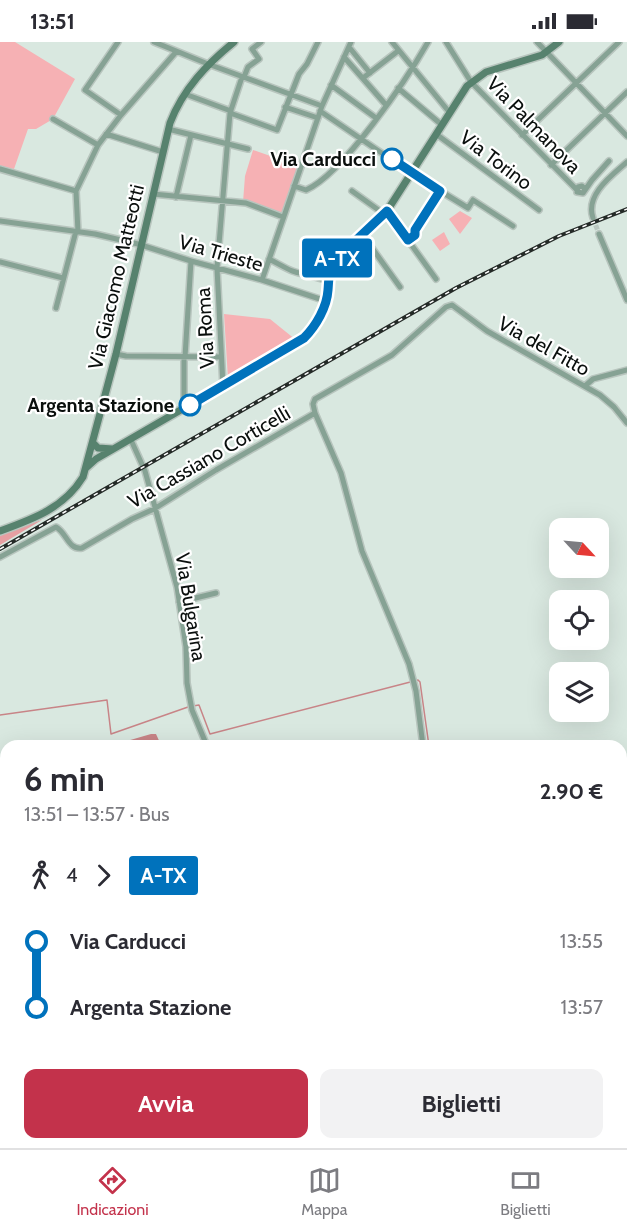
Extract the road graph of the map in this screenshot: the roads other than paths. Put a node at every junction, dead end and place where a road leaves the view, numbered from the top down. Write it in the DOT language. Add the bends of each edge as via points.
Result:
graph roads {
  1 [pos="118,42"];
  2 [pos="154,42"];
  3 [pos="261,42"];
  4 [pos="318,42"];
  5 [pos="392,42"];
  6 [pos="446,42"];
  7 [pos="537,42"];
  8 [pos="559,42"];
  9 [pos="619,42"];
  10 [pos="232,43"];
  11 [pos="351,44"];
  12 [pos="424,44"];
  13 [pos="399,51"];
  14 [pos="548,51"];
  15 [pos="176,52"];
  16 [pos="344,57"];
  17 [pos="208,64"];
  18 [pos="412,69"];
  19 [pos="370,73"];
  20 [pos="243,77"];
  21 [pos="363,78"];
  22 [pos="471,82"];
  23 [pos="577,83"];
  24 [pos="331,85"];
  25 [pos="398,88"];
  26 [pos="627,92"];
  27 [pos="185,94"];
  28 [pos="290,94"];
  29 [pos="386,105"];
  30 [pos="285,107"];
  31 [pos="321,108"];
  32 [pos="230,112"];
  33 [pos="450,113"];
  34 [pos="605,113"];
  35 [pos="121,115"];
  36 [pos="318,118"];
  37 [pos="376,118"];
  38 [pos="53,119"];
  39 [pos="442,125"];
  40 [pos="168,129"];
  41 [pos="106,134"];
  42 [pos="436,134"];
  43 [pos="190,135"];
  44 [pos="522,135"];
  45 [pos="627,136"];
  46 [pos="361,138"];
  47 [pos="227,144"];
  48 [pos="98,145"];
  49 [pos="248,149"];
  50 [pos="163,152"];
  51 [pos="627,160"];
  52 [pos="609,161"];
  53 [pos="551,165"];
  54 [pos="0,169"];
  55 [pos="411,172"];
  56 [pos="293,188"];
  57 [pos="76,191"];
  58 [pos="352,191"];
  59 [pos="153,194"];
  60 [pos="176,197"];
  61 [pos="222,201"];
  62 [pos="539,210"];
  63 [pos="386,213"];
  64 [pos="283,217"];
  65 [pos="593,218"];
  66 [pos="0,221"];
  67 [pos="513,226"];
  68 [pos="77,231"];
  69 [pos="362,234"];
  70 [pos="599,234"];
  71 [pos="141,245"];
  72 [pos="269,259"];
  73 [pos="190,261"];
  74 [pos="0,262"];
  75 [pos="333,262"];
  76 [pos="217,268"];
  77 [pos="305,275"];
  78 [pos="63,278"];
  79 [pos="436,279"];
  80 [pos="262,280"];
  81 [pos="329,281"];
  82 [pos="400,288"];
  83 [pos="627,300"];
  84 [pos="326,301"];
  85 [pos="449,306"];
  86 [pos="56,308"];
  87 [pos="116,354"];
  88 [pos="185,357"];
  89 [pos="221,357"];
  90 [pos="627,370"];
  91 [pos="223,386"];
  92 [pos="585,386"];
  93 [pos="184,409"];
  94 [pos="315,413"];
  95 [pos="626,421"];
  96 [pos="131,440"];
  97 [pos="93,443"];
  98 [pos="123,444"];
  99 [pos="86,468"];
  100 [pos="154,509"];
  101 [pos="0,531"];
  102 [pos="0,557"];
  103 [pos="216,593"];
  104 [pos="179,602"];
  105 [pos="205,740"];
  106 [pos="422,740"];
  1 -- 35 [label="street" via="85,90"];
  2 -- 15 [label="street"];
  3 -- 20 [label="street, Via Roma" via="252,49 259,58"];
  4 -- 28 [label="street"];
  5 -- 13 [label="street"];
  6 -- 22 [label="street, Via Palmanova"];
  7 -- 14 [label="street"];
  8 -- 14 [label="street"];
  9 -- 23 [label="street"];
  10 -- 17 [label="street, Via Giacomo Matteotti"];
  11 -- 16 [label="street"];
  11 -- 19 [label="street"];
  12 -- 18 [label="street"];
  13 -- 18 [label="street"];
  13 -- 19 [label="street"];
  14 -- 22 [label="street" via="490,70"];
  14 -- 23 [label="street"];
  15 -- 17 [label="street"];
  15 -- 35 [label="street"];
  16 -- 21 [label="street"];
  16 -- 24 [label="street"];
  17 -- 20 [label="street"];
  17 -- 27 [label="street, Via Giacomo Matteotti"];
  18 -- 25 [label="street"];
  18 -- 33 [label="street"];
  19 -- 21 [label="street"];
  20 -- 28 [label="street"];
  20 -- 32 [label="street, Via Roma"];
  21 -- 29 [label="street"];
  22 -- 33 [label="street"];
  22 -- 44 [label="street, Via Palmanova"];
  23 -- 34 [label="street"];
  23 -- 44 [label="street"];
  24 -- 31 [label="street"];
  24 -- 37 [label="street"];
  25 -- 29 [label="street"];
  25 -- 39 [label="street"];
  26 -- 34 [label="street"];
  27 -- 32 [label="street"];
  27 -- 40 [label="street, Via Giacomo Matteotti"];
  28 -- 30 [label="street"];
  28 -- 31 [label="street"];
  29 -- 37 [label="street"];
  30 -- 32 [label="street" via="277,130"];
  30 -- 36 [label="street"];
  31 -- 36 [label="street"];
  31 -- 46 [label="street"];
  32 -- 47 [label="street, Via Roma"];
  33 -- 39 [label="street"];
  34 -- 45 [label="street"];
  34 -- 53 [label="street"];
  35 -- 41 [label="street"];
  36 -- 56 [label="street"];
  37 -- 46 [label="street"];
  38 -- 48 [label="street"];
  39 -- 42 [label="street"];
  40 -- 43 [label="street"];
  40 -- 50 [label="street, Via Giacomo Matteotti"];
  41 -- 48 [label="street"];
  41 -- 50 [label="street"];
  42 -- 55 [label="street"];
  42 -- 62 [label="street, Via Torino"];
  43 -- 47 [label="street"];
  43 -- 60 [label="street"];
  44 -- 53 [label="street, Via Palmanova"];
  46 -- 55 [label="street"];
  46 -- 56 [label="street" via="328,176 306,190"];
  47 -- 49 [label="street"];
  47 -- 61 [label="street, Via Roma"];
  48 -- 57 [label="street"];
  50 -- 59 [label="street, Via Giacomo Matteotti"];
  51 -- 65 [label="street" via="593,199"];
  52 -- 53 [label="street, Via Palmanova" via="581,188"];
  54 -- 57 [label="street"];
  55 -- 63 [label="street"];
  55 -- 67 [label="street" via="468,208 473,200"];
  56 -- 64 [label="street"];
  57 -- 68 [label="street"];
  58 -- 63 [label="street"];
  59 -- 60 [label="street"];
  59 -- 71 [label="street, Via Giacomo Matteotti"];
  60 -- 61 [label="street"];
  61 -- 64 [label="street" via="252,205"];
  61 -- 76 [label="street, Via Roma"];
  63 -- 69 [label="street"];
  63 -- 79 [label="street"];
  64 -- 72 [label="street"];
  66 -- 68 [label="street, Via Trieste"];
  68 -- 71 [label="street, Via Trieste"];
  68 -- 78 [label="street"];
  69 -- 75 [label="street"];
  69 -- 82 [label="street"];
  70 -- 83 [label="street"];
  71 -- 73 [label="street, Via Trieste"];
  71 -- 87 [label="street, Via Giacomo Matteotti"];
  72 -- 77 [label="street"];
  72 -- 80 [label="street"];
  73 -- 76 [label="street, Via Trieste"];
  73 -- 88 [label="street"];
  74 -- 78 [label="street"];
  75 -- 77 [label="street"];
  75 -- 81 [label="street"];
  76 -- 80 [label="street, Via Trieste"];
  76 -- 89 [label="street, Via Roma"];
  77 -- 81 [label="street"];
  78 -- 86 [label="street"];
  80 -- 84 [label="street, Via Trieste"];
  81 -- 84 [label="street"];
  84 -- 91 [label="street" via="304,338"];
  85 -- 92 [label="street, Via del Fitto"];
  85 -- 94 [label="street, Via Cassiano Corticelli" via="392,355 317,398"];
  87 -- 88 [label="street"];
  87 -- 97 [label="street, Via Giacomo Matteotti"];
  88 -- 89 [label="street"];
  88 -- 93 [label="street"];
  89 -- 91 [label="street, Via Roma"];
  90 -- 92 [label="street" via="593,379"];
  91 -- 93 [label="street"];
  92 -- 95 [label="street, Via del Fitto" via="610,403"];
  93 -- 96 [label="street"];
  94 -- 100 [label="street, Via Cassiano Corticelli"];
  94 -- 106 [label="street" via="341,472 362,551 413,680"];
  96 -- 98 [label="street"];
  96 -- 100 [label="street, Via Bulgarina" via="142,462"];
  97 -- 98 [label="street" via="109,450"];
  97 -- 99 [label="street, Via Giacomo Matteotti"];
  98 -- 99 [label="street"];
  99 -- 101 [label="street, Via Giacomo Matteotti" via="73,491 59,505"];
  100 -- 102 [label="street, Via Cassiano Corticelli" via="82,548 71,546 60,529 53,528"];
  100 -- 104 [label="street, Via Bulgarina"];
  103 -- 104 [label="street"];
  104 -- 105 [label="street, Via Bulgarina" via="187,683"];
}
